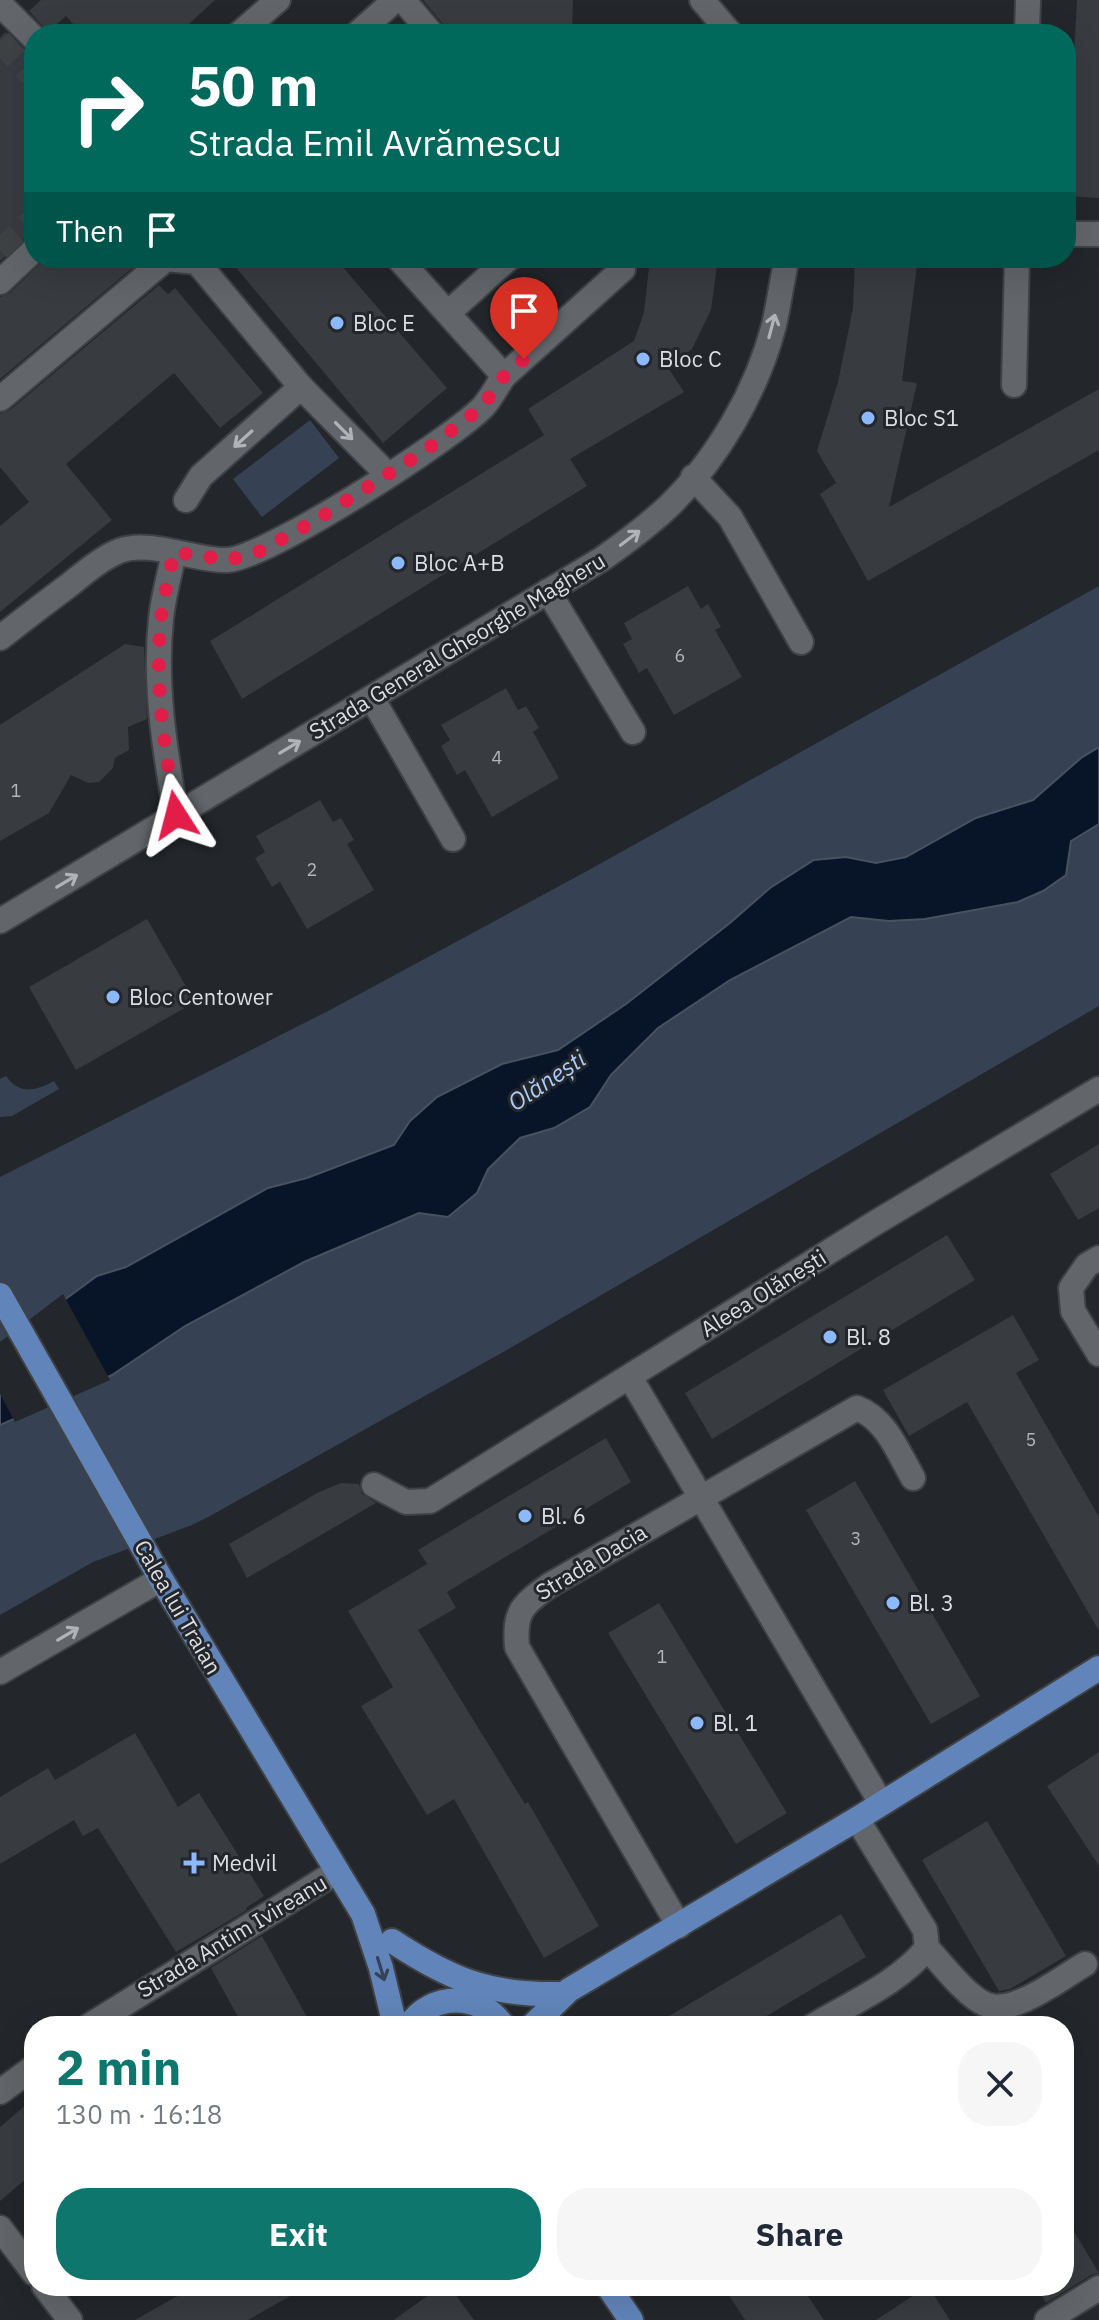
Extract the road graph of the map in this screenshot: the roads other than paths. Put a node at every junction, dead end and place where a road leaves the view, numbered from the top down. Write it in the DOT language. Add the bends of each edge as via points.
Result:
graph roads {
  1 [pos="278,0"];
  2 [pos="395,0"];
  3 [pos="403,0"];
  4 [pos="702,0"];
  5 [pos="1028,0"];
  6 [pos="0,4"];
  7 [pos="250,24"];
  8 [pos="368,24"];
  9 [pos="423,24"];
  10 [pos="722,24"];
  11 [pos="1027,24"];
  12 [pos="24,28"];
  13 [pos="1076,234"];
  14 [pos="1099,234"];
  15 [pos="24,259"];
  16 [pos="155,268"];
  17 [pos="202,268"];
  18 [pos="407,268"];
  19 [pos="498,268"];
  20 [pos="785,268"];
  21 [pos="1017,268"];
  22 [pos="623,269"];
  23 [pos="0,282"];
  24 [pos="448,313"];
  25 [pos="504,376"];
  26 [pos="1014,385"];
  27 [pos="301,387"];
  28 [pos="0,399"];
  29 [pos="387,474"];
  30 [pos="693,477"];
  31 [pos="186,500"];
  32 [pos="174,552"];
  33 [pos="548,591"];
  34 [pos="0,638"];
  35 [pos="801,642"];
  36 [pos="372,698"];
  37 [pos="633,732"];
  38 [pos="176,815"];
  39 [pos="453,839"];
  40 [pos="0,921"];
  41 [pos="1099,1089"];
  42 [pos="1099,1258"];
  43 [pos="0,1295"];
  44 [pos="1099,1354"];
  45 [pos="630,1377"];
  46 [pos="913,1478"];
  47 [pos="374,1485"];
  48 [pos="701,1497"];
  49 [pos="161,1579"];
  50 [pos="1099,1668"];
  51 [pos="0,1672"];
  52 [pos="881,1803"];
  53 [pos="857,1819"];
  54 [pos="336,1872"];
  55 [pos="363,1914"];
  56 [pos="679,1926"];
  57 [pos="392,1941"];
  58 [pos="927,1948"];
  59 [pos="1085,1964"];
  60 [pos="563,1994"];
  61 [pos="474,2003"];
  62 [pos="105,2016"];
  63 [pos="393,2016"];
  64 [pos="417,2016"];
  65 [pos="495,2016"];
  66 [pos="542,2016"];
  67 [pos="552,2016"];
  68 [pos="830,2016"];
  69 [pos="24,2074"];
  70 [pos="0,2092"];
  71 [pos="0,2228"];
  72 [pos="24,2260"];
  73 [pos="1099,2288"];
  74 [pos="52,2296"];
  75 [pos="615,2296"];
  76 [pos="70,2320"];
  77 [pos="631,2320"];
  78 [pos="1047,2320"];
  1 -- 7 [label="street"];
  2 -- 8 [label="street"];
  3 -- 9 [label="street"];
  4 -- 10 [label="street"];
  5 -- 11 [label="street"];
  6 -- 12 [label="street"];
  13 -- 14 [label="street"];
  15 -- 23 [label="street"];
  16 -- 28 [label="street"];
  17 -- 27 [label="street"];
  18 -- 24 [label="street"];
  19 -- 24 [label="street"];
  30 -- 20 [label="street, Strada General Gheorghe Magheru, one-way" via="714,453 750,391 773,327"];
  21 -- 26 [label="street"];
  22 -- 25 [label="street"];
  24 -- 25 [label="street"];
  25 -- 29 [label="street" via="482,407"];
  27 -- 29 [label="street, one-way"];
  27 -- 31 [label="street, one-way" via="201,476"];
  29 -- 32 [label="street" via="258,552 229,560"];
  33 -- 30 [label="street, Strada General Gheorghe Magheru, one-way" via="638,533"];
  30 -- 35 [label="street" via="730,517"];
  32 -- 34 [label="street" via="119,551"];
  32 -- 38 [label="street" via="161,618 159,668 163,739"];
  33 -- 36 [label="street, Strada General Gheorghe Magheru"];
  33 -- 37 [label="street"];
  38 -- 36 [label="street, Strada General Gheorghe Magheru, one-way"];
  36 -- 39 [label="street"];
  40 -- 38 [label="street, Strada General Gheorghe Magheru, one-way"];
  41 -- 45 [label="street, Aleea Olănești"];
  42 -- 44 [label="street" via="1071,1288 1073,1311"];
  43 -- 49 [label="main road, Calea lui Traian"];
  45 -- 47 [label="street, Aleea Olănești" via="430,1501 406,1502"];
  45 -- 48 [label="street"];
  46 -- 48 [label="street, Strada Dacia" via="884,1428 872,1414 857,1408"];
  48 -- 52 [label="street"];
  48 -- 56 [label="street, Strada Dacia" via="550,1585 524,1604 515,1623 517,1647"];
  51 -- 49 [label="street, one-way"];
  49 -- 54 [label="main road, Calea lui Traian"];
  50 -- 52 [label="main road"];
  52 -- 53 [label="main road"];
  53 -- 56 [label="main road"];
  53 -- 58 [label="street" via="925,1930"];
  54 -- 55 [label="main road, Calea lui Traian"];
  54 -- 62 [label="street, Strada Antim Ivireanu"];
  55 -- 57 [label="main road, Calea lui Traian"];
  55 -- 63 [label="main road, Calea lui Traian, one-way"];
  56 -- 60 [label="main road"];
  57 -- 60 [label="main road" via="478,1987"];
  57 -- 61 [label="main road, Calea lui Traian"];
  58 -- 59 [label="street" via="983,2004 1000,2008"];
  58 -- 68 [label="street" via="897,1976"];
  60 -- 61 [label="main road" via="518,2004"];
  60 -- 66 [label="main road"];
  60 -- 67 [label="main road"];
  61 -- 64 [label="main road" via="446,2000"];
  61 -- 65 [label="main road, Calea lui Traian"];
  69 -- 70 [label="street"];
  71 -- 72 [label="street"];
  73 -- 78 [label="street"];
  74 -- 76 [label="street"];
  75 -- 77 [label="main road"];
}
